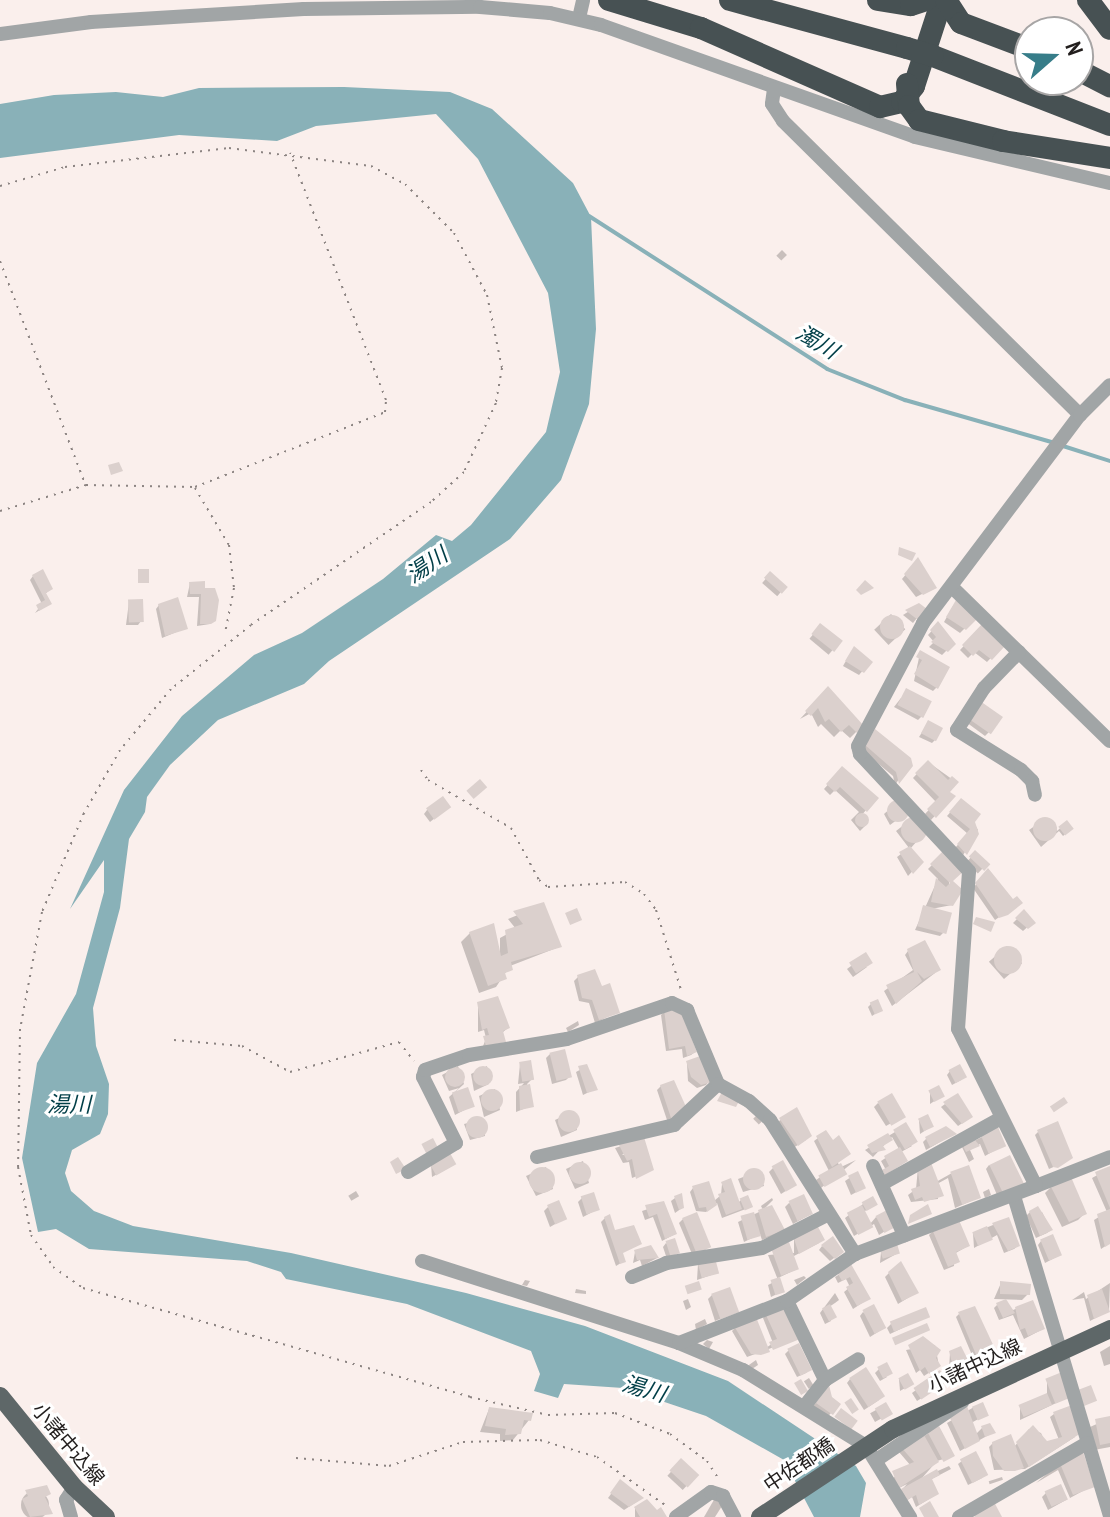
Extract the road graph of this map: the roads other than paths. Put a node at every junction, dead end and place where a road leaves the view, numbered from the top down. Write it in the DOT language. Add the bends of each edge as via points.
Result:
graph roads {
  1 [pos="583,0"];
  2 [pos="609,0"];
  3 [pos="730,0"];
  4 [pos="878,0"];
  5 [pos="926,0"];
  6 [pos="934,0"];
  7 [pos="944,0"];
  8 [pos="1088,0"];
  9 [pos="579,18"];
  10 [pos="1110,29"];
  11 [pos="0,34"];
  12 [pos="1014,43"];
  13 [pos="774,89"];
  14 [pos="907,97"];
  15 [pos="1110,125"];
  16 [pos="1110,158"];
  17 [pos="1110,183"];
  18 [pos="1110,385"];
  19 [pos="1080,415"];
  20 [pos="953,588"];
  21 [pos="1019,652"];
  22 [pos="1110,741"];
  23 [pos="1035,795"];
  24 [pos="718,1084"];
  25 [pos="1001,1118"];
  26 [pos="537,1157"];
  27 [pos="1110,1157"];
  28 [pos="873,1166"];
  29 [pos="408,1172"];
  30 [pos="882,1184"];
  31 [pos="1036,1186"];
  32 [pos="1014,1196"];
  33 [pos="829,1214"];
  34 [pos="904,1235"];
  35 [pos="855,1254"];
  36 [pos="422,1261"];
  37 [pos="632,1277"];
  38 [pos="787,1301"];
  39 [pos="1110,1329"];
  40 [pos="679,1343"];
  41 [pos="1062,1350"];
  42 [pos="858,1359"];
  43 [pos="825,1380"];
  44 [pos="3,1405"];
  45 [pos="805,1406"];
  46 [pos="1087,1443"];
  47 [pos="868,1452"];
  48 [pos="74,1487"];
  49 [pos="678,1516"];
  50 [pos="1110,1516"];
  51 [pos="71,1517"];
  52 [pos="106,1517"];
  53 [pos="734,1517"];
  54 [pos="760,1517"];
  55 [pos="910,1517"];
  56 [pos="959,1517"];
  1 -- 9 [label="street"];
  2 -- 14 [label="highway" via="701,28 871,105 888,107"];
  3 -- 15 [label="highway, bridge" via="933,56"];
  4 -- 5 [label="highway" via="911,5"];
  6 -- 14 [label="highway"];
  7 -- 12 [label="highway" via="961,23"];
  7 -- 14 [label="highway"];
  8 -- 10 [label="highway"];
  9 -- 11 [label="street" via="517,9 401,6 195,14"];
  9 -- 13 [label="street"];
  13 -- 17 [label="street" via="915,137"];
  13 -- 19 [label="street" via="772,104 783,121"];
  14 -- 16 [label="highway" via="913,114 935,125"];
  18 -- 19 [label="street"];
  19 -- 20 [label="street"];
  20 -- 21 [label="street"];
  20 -- 25 [label="street" via="923,623 858,746 969,871 958,1029"];
  21 -- 22 [label="street"];
  21 -- 23 [label="street" via="984,688 957,730 1021,770 1032,781"];
  24 -- 26 [label="street" via="674,1125"];
  24 -- 29 [label="street" via="687,1010 666,1004 567,1039 469,1055 423,1073 456,1143"];
  24 -- 33 [label="street" via="770,1120"];
  25 -- 30 [label="street"];
  25 -- 31 [label="street"];
  27 -- 31 [label="street"];
  28 -- 30 [label="street"];
  30 -- 34 [label="street"];
  31 -- 32 [label="street"];
  32 -- 34 [label="street"];
  32 -- 41 [label="street"];
  33 -- 35 [label="street"];
  33 -- 37 [label="street" via="762,1248 666,1263"];
  34 -- 35 [label="street"];
  35 -- 38 [label="street"];
  36 -- 40 [label="street"];
  38 -- 40 [label="street"];
  38 -- 43 [label="street"];
  39 -- 41 [label="main road, 小諸中込線"];
  40 -- 45 [label="street" via="743,1370"];
  41 -- 46 [label="street"];
  41 -- 47 [label="main road, 小諸中込線" via="969,1391"];
  42 -- 43 [label="street"];
  43 -- 45 [label="street"];
  44 -- 48 [label="main road, 小諸中込線"];
  45 -- 47 [label="street"];
  46 -- 50 [label="street"];
  46 -- 56 [label="street"];
  47 -- 54 [label="main road, 中佐都橋"];
  47 -- 55 [label="street"];
  48 -- 51 [label="street" via="66,1500"];
  48 -- 52 [label="main road, 小諸中込線"];
  49 -- 53 [label="street" via="711,1492 728,1503"];
}
